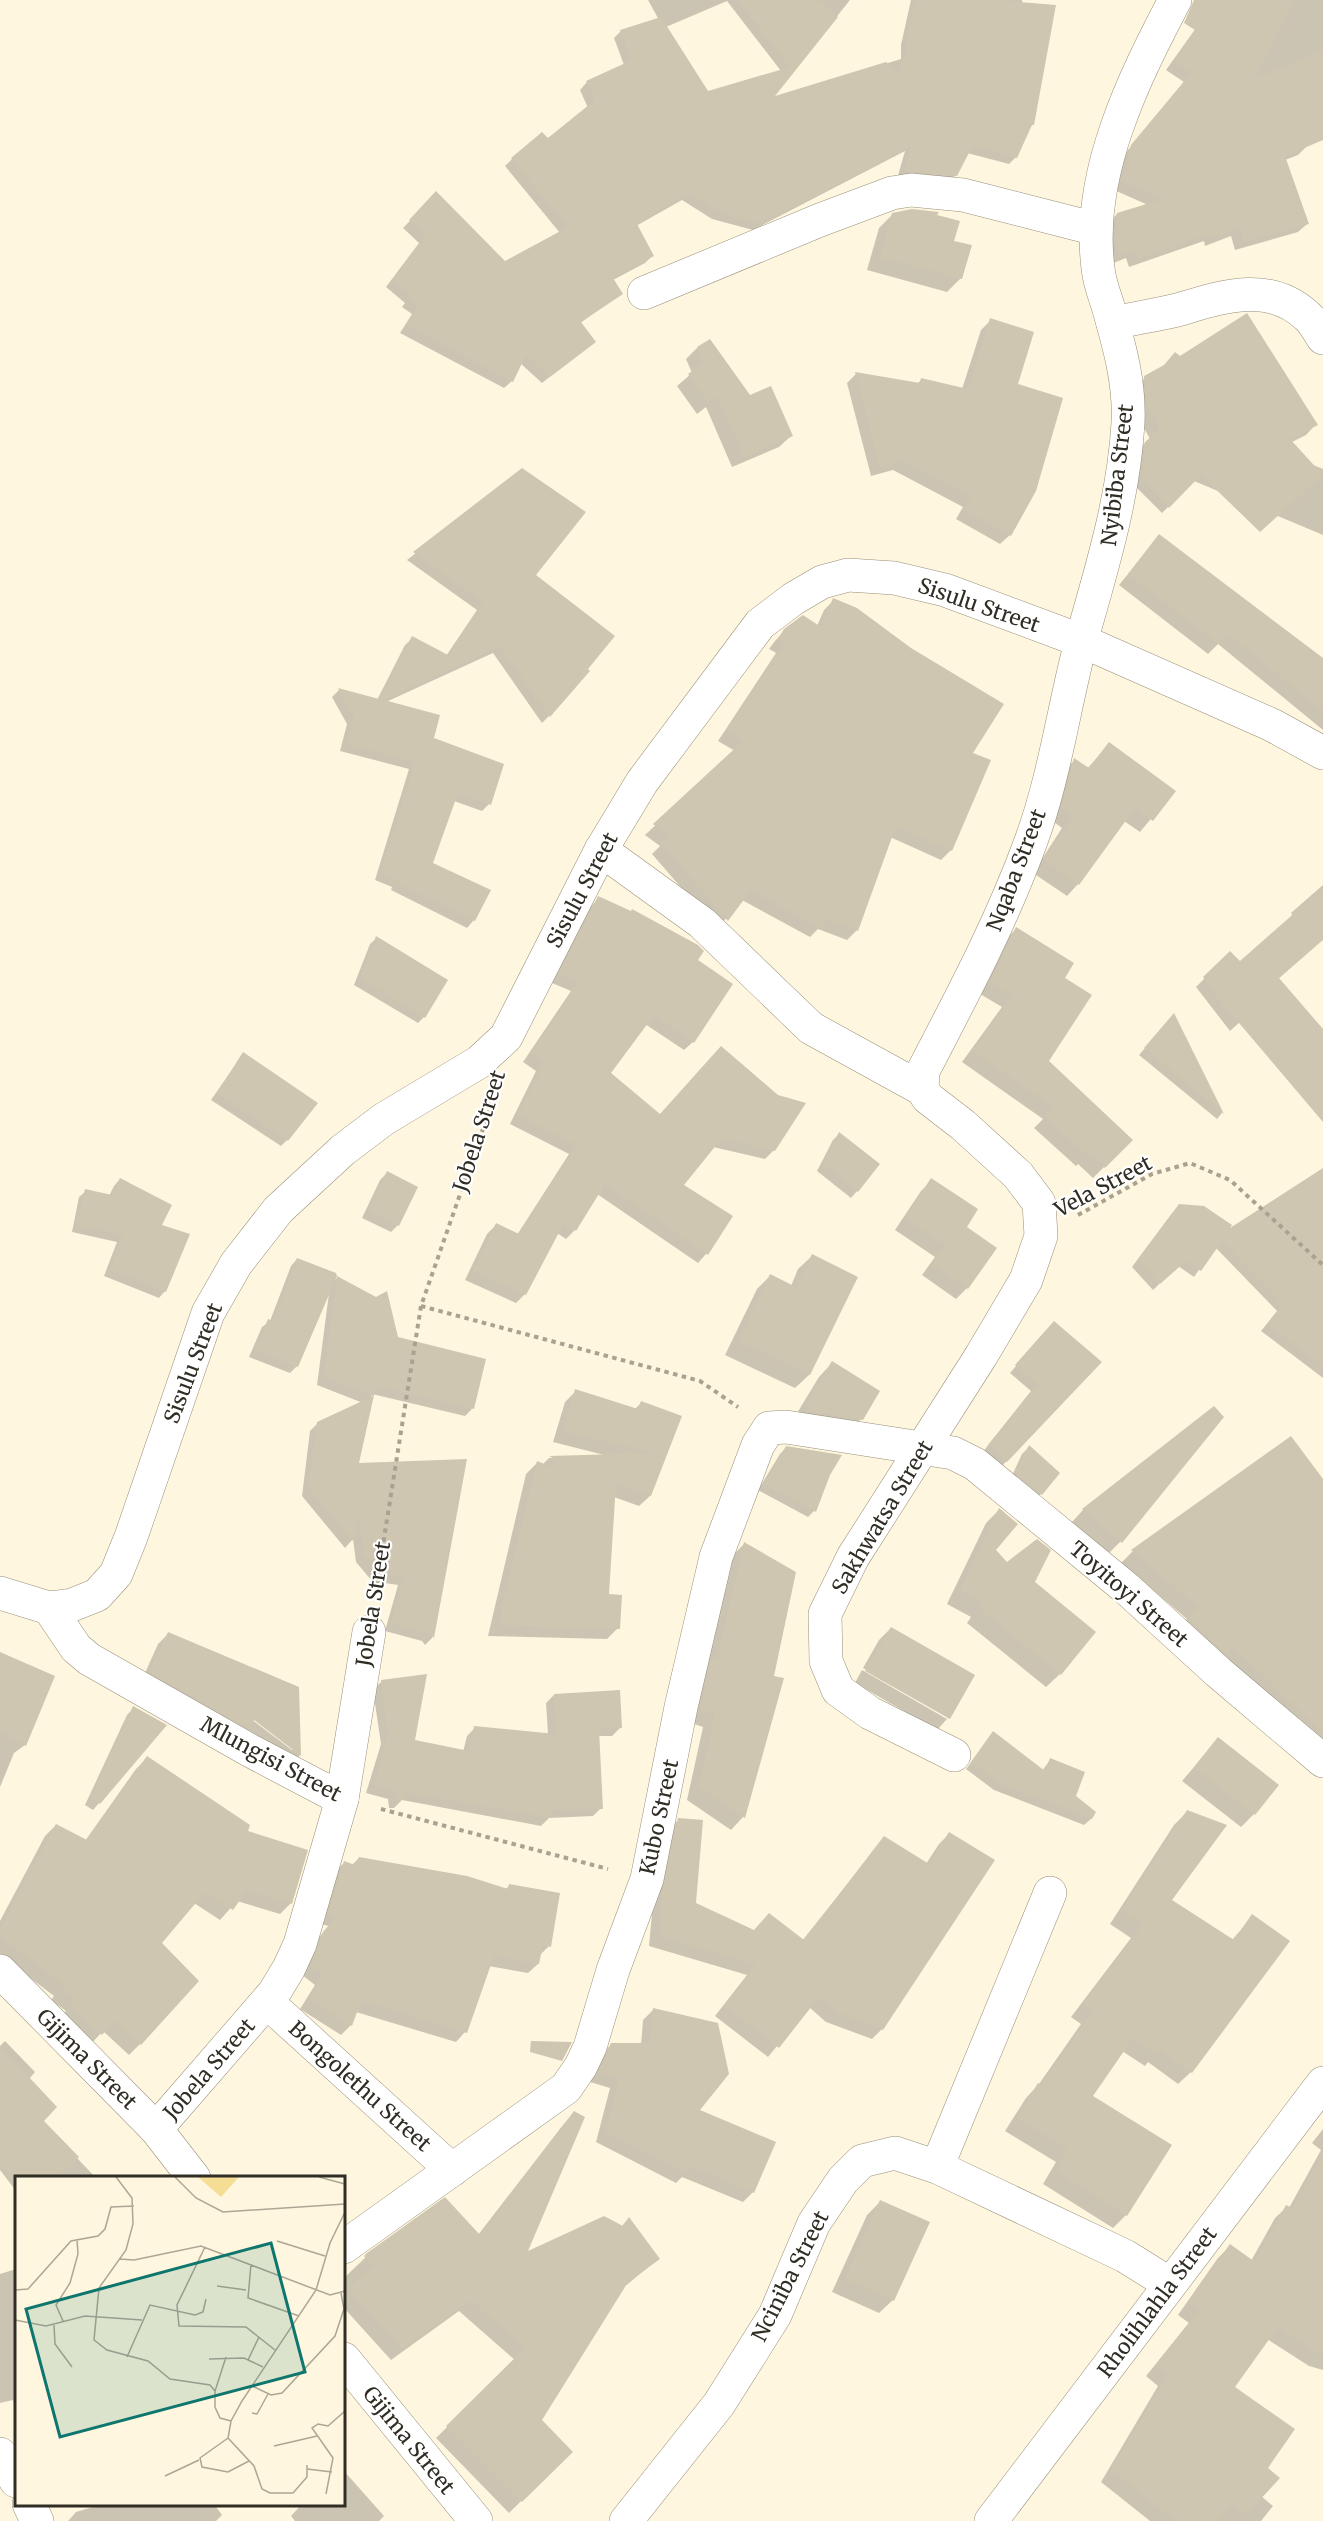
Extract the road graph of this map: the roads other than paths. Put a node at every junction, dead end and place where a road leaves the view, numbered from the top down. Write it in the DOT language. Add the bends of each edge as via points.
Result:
graph roads {
  1 [pos="1175,0"];
  2 [pos="1096,229"];
  3 [pos="644,293"];
  4 [pos="1113,323"];
  5 [pos="1323,338"];
  6 [pos="1082,641"];
  7 [pos="1323,753"];
  8 [pos="601,850"];
  9 [pos="922,1089"];
  10 [pos="923,1449"];
  11 [pos="0,1593"];
  12 [pos="49,1608"];
  13 [pos="369,1632"];
  14 [pos="954,1755"];
  15 [pos="1323,1761"];
  16 [pos="342,1799"];
  17 [pos="1050,1893"];
  18 [pos="1,1976"];
  19 [pos="267,2002"];
  20 [pos="1323,2083"];
  21 [pos="156,2129"];
  22 [pos="938,2167"];
  23 [pos="452,2170"];
  24 [pos="192,2176"];
  25 [pos="345,2246"];
  26 [pos="1170,2284"];
  27 [pos="345,2360"];
  28 [pos="0,2454"];
  29 [pos="15,2479"];
  30 [pos="30,2506"];
  31 [pos="37,2521"];
  32 [pos="476,2521"];
  33 [pos="626,2521"];
  34 [pos="991,2521"];
  1 -- 2 [label="street, Nyibiba Street" via="1124,110 1100,191"];
  2 -- 3 [label="street" via="963,195 911,190 830,216"];
  2 -- 4 [label="street, Nyibiba Street" via="1098,270"];
  4 -- 5 [label="street" via="1222,296 1258,294 1288,301 1309,317"];
  4 -- 6 [label="street, Nyibiba Street" via="1127,380 1128,423 1107,552"];
  6 -- 7 [label="street, Sisulu Street" via="1272,725"];
  6 -- 8 [label="street, Sisulu Street" via="945,590 894,578 848,575 822,582 760,624 642,782"];
  6 -- 9 [label="street, Nqaba Street" via="1032,839 1005,906 923,1071"];
  8 -- 9 [label="street" via="702,924 811,1028"];
  8 -- 12 [label="street, Sisulu Street" via="506,1037 479,1062 360,1137 278,1210 237,1264 208,1313 116,1574 97,1595 72,1605"];
  9 -- 10 [label="street, Sakhwatsa Street" via="1018,1175 1039,1203 1041,1236 1026,1280"];
  10 -- 14 [label="street, Sakhwatsa Street" via="854,1557 825,1614 826,1661 838,1690 870,1713"];
  10 -- 15 [label="street, Toyitoyi Street" via="953,1453 975,1464 1126,1588"];
  10 -- 23 [label="street, Kubo Street" via="786,1427 769,1428 758,1444 716,1557 646,1879 590,2047 566,2088"];
  11 -- 12 [label="street"];
  12 -- 16 [label="street, Mlungisi Street" via="76,1648 89,1659"];
  13 -- 16 [label="street, Jobela Street"];
  16 -- 19 [label="street, Jobela Street" via="300,1944"];
  17 -- 22 [label="street"];
  18 -- 21 [label="street, Gijima Street"];
  19 -- 21 [label="street, Jobela Street"];
  19 -- 23 [label="street, Bongolethu Street"];
  20 -- 26 [label="street, Rholihlahla Street"];
  21 -- 24 [label="street, Gijima Street"];
  22 -- 26 [label="street, Nciniba Street" via="1115,2251"];
  22 -- 33 [label="street, Nciniba Street" via="895,2153 862,2161 843,2180 814,2223 775,2314 719,2404"];
  23 -- 25 [label="street, Kubo Street"];
  26 -- 34 [label="street, Rholihlahla Street"];
  27 -- 32 [label="street, Gijima Street"];
  28 -- 29 [label="street"];
  30 -- 31 [label="street"];
}
